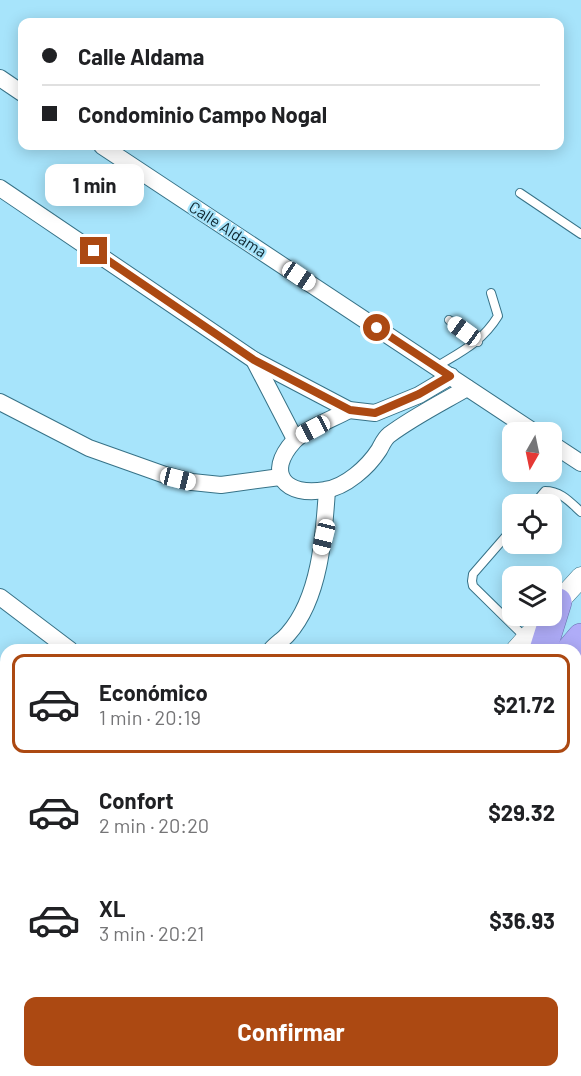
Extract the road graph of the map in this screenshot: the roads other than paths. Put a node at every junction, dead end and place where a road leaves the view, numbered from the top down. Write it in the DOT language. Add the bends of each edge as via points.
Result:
graph roads {
  1 [pos="0,78"];
  2 [pos="18,90"];
  3 [pos="108,150"];
  4 [pos="0,188"];
  5 [pos="520,193"];
  6 [pos="581,234"];
  7 [pos="491,293"];
  8 [pos="449,320"];
  9 [pos="478,342"];
  10 [pos="254,360"];
  11 [pos="443,371"];
  12 [pos="467,388"];
  13 [pos="0,402"];
  14 [pos="350,410"];
  15 [pos="375,413"];
  16 [pos="519,422"];
  17 [pos="386,437"];
  18 [pos="295,439"];
  19 [pos="562,451"];
  20 [pos="581,463"];
  21 [pos="280,477"];
  22 [pos="327,490"];
  23 [pos="542,494"];
  24 [pos="561,494"];
  25 [pos="562,495"];
  26 [pos="581,512"];
  27 [pos="502,541"];
  28 [pos="581,577"];
  29 [pos="0,597"];
  30 [pos="562,598"];
  31 [pos="541,626"];
  32 [pos="62,644"];
  33 [pos="277,644"];
  34 [pos="527,644"];
  35 [pos="530,644"];
  1 -- 2 [label="street"];
  3 -- 11 [label="street, Calle Aldama"];
  4 -- 10 [label="street"];
  5 -- 6 [label="lane"];
  7 -- 9 [label="lane" via="498,316"];
  8 -- 9 [label="lane"];
  9 -- 11 [label="lane"];
  10 -- 14 [label="street"];
  10 -- 18 [label="street"];
  11 -- 12 [label="street, Calle Aldama"];
  11 -- 15 [label="street" via="419,394"];
  12 -- 16 [label="street, Calle Aldama"];
  12 -- 17 [label="street"];
  13 -- 21 [label="street" via="89,448 165,475 221,485"];
  14 -- 15 [label="street"];
  14 -- 18 [label="street"];
  15 -- 17 [label="street"];
  17 -- 22 [label="street" via="361,471"];
  18 -- 21 [label="street" via="282,458"];
  19 -- 20 [label="street"];
  21 -- 22 [label="street" via="299,491"];
  22 -- 33 [label="street" via="324,537 310,598 289,633"];
  23 -- 24 [label="lane"];
  25 -- 26 [label="lane"];
  27 -- 34 [label="lane" via="473,574 473,586"];
  28 -- 30 [label="street"];
  29 -- 32 [label="street"];
  31 -- 35 [label="highway"];
}
